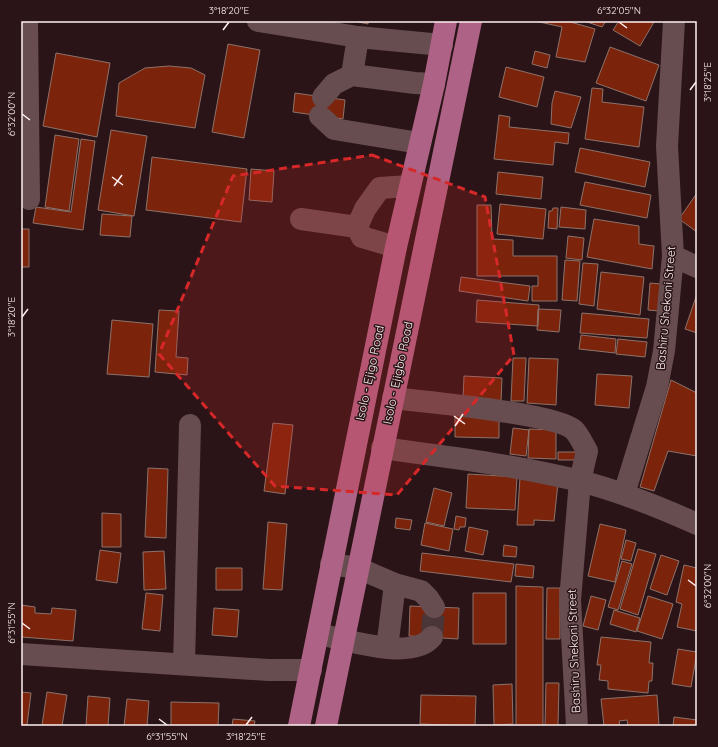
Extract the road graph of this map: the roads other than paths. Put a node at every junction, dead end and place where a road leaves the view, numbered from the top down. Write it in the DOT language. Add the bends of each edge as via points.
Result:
graph roads {
  1 [pos="27,21"];
  2 [pos="258,21"];
  3 [pos="446,21"];
  4 [pos="471,21"];
  5 [pos="674,21"];
  6 [pos="358,37"];
  7 [pos="442,45"];
  8 [pos="352,75"];
  9 [pos="434,84"];
  10 [pos="419,143"];
  11 [pos="409,186"];
  12 [pos="29,199"];
  13 [pos="301,219"];
  14 [pos="357,227"];
  15 [pos="396,247"];
  16 [pos="673,256"];
  17 [pos="697,267"];
  18 [pos="393,398"];
  19 [pos="190,425"];
  20 [pos="382,448"];
  21 [pos="580,481"];
  22 [pos="624,494"];
  23 [pos="697,524"];
  24 [pos="331,564"];
  25 [pos="358,568"];
  26 [pos="395,584"];
  27 [pos="434,607"];
  28 [pos="318,634"];
  29 [pos="432,637"];
  30 [pos="345,639"];
  31 [pos="387,648"];
  32 [pos="21,654"];
  33 [pos="184,664"];
  34 [pos="311,670"];
  35 [pos="299,726"];
  36 [pos="326,726"];
  37 [pos="577,726"];
  1 -- 12 [label="street"];
  2 -- 6 [label="street"];
  3 -- 7 [label="main road, Isolo - Ejigo Road"];
  4 -- 18 [label="main road, Isolo - Ejigbo Road"];
  5 -- 16 [label="street, Bashiru Shekoni Street" via="667,146"];
  6 -- 7 [label="street"];
  6 -- 8 [label="street"];
  7 -- 9 [label="main road, Isolo - Ejigo Road"];
  8 -- 9 [label="street"];
  8 -- 10 [label="street" via="334,84 322,106 334,129"];
  9 -- 10 [label="main road, Isolo - Ejigo Road"];
  10 -- 11 [label="main road, Isolo - Ejigo Road"];
  11 -- 14 [label="street" via="380,188 365,209"];
  11 -- 15 [label="main road, Isolo - Ejigo Road"];
  13 -- 14 [label="street"];
  14 -- 15 [label="street" via="362,237"];
  15 -- 24 [label="main road, Isolo - Ejigo Road"];
  16 -- 17 [label="street"];
  16 -- 22 [label="street, Bashiru Shekoni Street" via="664,351 657,387"];
  18 -- 20 [label="main road, Isolo - Ejigbo Road"];
  18 -- 21 [label="street, Bashiru Shekoni Street" via="530,416 561,423 574,430 587,451"];
  19 -- 33 [label="street"];
  20 -- 21 [label="street" via="497,464"];
  20 -- 25 [label="main road, Isolo - Ejigbo Road"];
  21 -- 22 [label="street"];
  21 -- 37 [label="street, Bashiru Shekoni Street" via="570,600"];
  22 -- 23 [label="street"];
  24 -- 25 [label="street"];
  24 -- 28 [label="main road, Isolo - Ejigo Road"];
  25 -- 26 [label="street"];
  25 -- 30 [label="main road, Isolo - Ejigbo Road"];
  26 -- 27 [label="street" via="421,591"];
  26 -- 31 [label="street"];
  28 -- 30 [label="street"];
  28 -- 34 [label="main road, Isolo - Ejigo Road"];
  29 -- 31 [label="street" via="428,643 421,646"];
  30 -- 31 [label="street"];
  30 -- 36 [label="main road, Isolo - Ejigbo Road"];
  32 -- 33 [label="street"];
  33 -- 34 [label="street" via="268,670"];
  34 -- 35 [label="main road, Isolo - Ejigo Road"];
}
